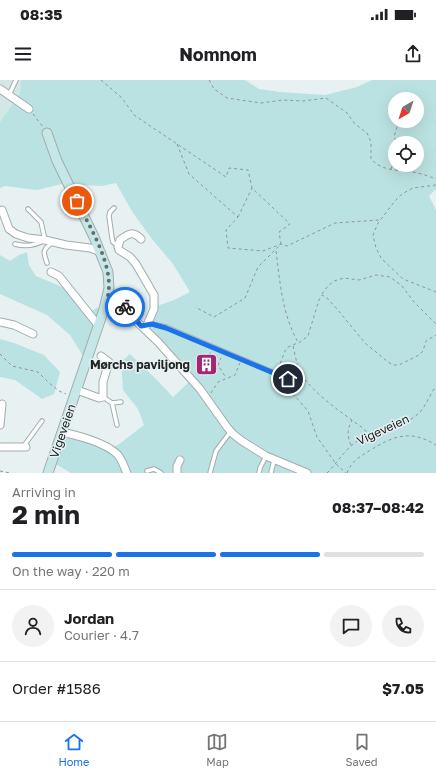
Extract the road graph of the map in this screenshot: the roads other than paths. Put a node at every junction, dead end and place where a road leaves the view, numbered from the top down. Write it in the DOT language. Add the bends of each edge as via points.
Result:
graph roads {
  1 [pos="16,80"];
  2 [pos="0,89"];
  3 [pos="9,95"];
  4 [pos="29,109"];
  5 [pos="47,133"];
  6 [pos="114,208"];
  7 [pos="28,209"];
  8 [pos="2,210"];
  9 [pos="44,240"];
  10 [pos="141,240"];
  11 [pos="54,242"];
  12 [pos="15,244"];
  13 [pos="118,246"];
  14 [pos="100,252"];
  15 [pos="47,263"];
  16 [pos="51,272"];
  17 [pos="108,295"];
  18 [pos="0,322"];
  19 [pos="98,324"];
  20 [pos="144,326"];
  21 [pos="33,334"];
  22 [pos="101,356"];
  23 [pos="288,379"];
  24 [pos="76,393"];
  25 [pos="103,397"];
  26 [pos="121,402"];
  27 [pos="112,403"];
  28 [pos="2,404"];
  29 [pos="42,421"];
  30 [pos="0,425"];
  31 [pos="117,425"];
  32 [pos="231,431"];
  33 [pos="62,432"];
  34 [pos="0,446"];
  35 [pos="24,447"];
  36 [pos="266,456"];
  37 [pos="180,460"];
  38 [pos="274,460"];
  39 [pos="147,471"];
  40 [pos="48,473"];
  41 [pos="127,473"];
  42 [pos="161,473"];
  43 [pos="177,473"];
  44 [pos="210,473"];
  45 [pos="259,473"];
  46 [pos="271,473"];
  47 [pos="307,473"];
  1 -- 3 [label="lane"];
  2 -- 3 [label="street"];
  3 -- 4 [label="street"];
  5 -- 14 [label="street, Vigeveien" via="57,161"];
  6 -- 13 [label="lane" via="109,216 113,242"];
  7 -- 9 [label="lane" via="41,222"];
  8 -- 9 [label="street" via="11,231"];
  9 -- 11 [label="street"];
  9 -- 12 [label="lane" via="30,245"];
  10 -- 13 [label="street" via="135,234 131,234 120,240"];
  11 -- 14 [label="street"];
  11 -- 15 [label="lane" via="44,252"];
  13 -- 20 [label="street" via="119,250 136,264 154,295 154,309"];
  14 -- 17 [label="street, Vigeveien" via="108,272"];
  16 -- 19 [label="street" via="59,276"];
  17 -- 19 [label="street, Vigeveien"];
  17 -- 20 [label="street" via="121,301"];
  18 -- 21 [label="street"];
  19 -- 24 [label="street, Vigeveien"];
  20 -- 23 [label="lane" via="159,325"];
  20 -- 32 [label="street" via="207,398"];
  22 -- 25 [label="street" via="108,362 103,382"];
  24 -- 25 [label="street, Vigeveien"];
  24 -- 33 [label="street, Vigeveien"];
  25 -- 27 [label="lane"];
  26 -- 27 [label="lane"];
  27 -- 31 [label="lane"];
  28 -- 30 [label="street"];
  29 -- 35 [label="lane"];
  32 -- 36 [label="street"];
  32 -- 44 [label="lane" via="216,451"];
  33 -- 40 [label="street, Vigeveien"];
  33 -- 41 [label="street" via="77,435 117,454"];
  34 -- 35 [label="street"];
  36 -- 38 [label="street"];
  36 -- 45 [label="lane"];
  37 -- 43 [label="street"];
  38 -- 46 [label="lane"];
  38 -- 47 [label="street"];
  39 -- 42 [label="lane" via="154,469"];
}
